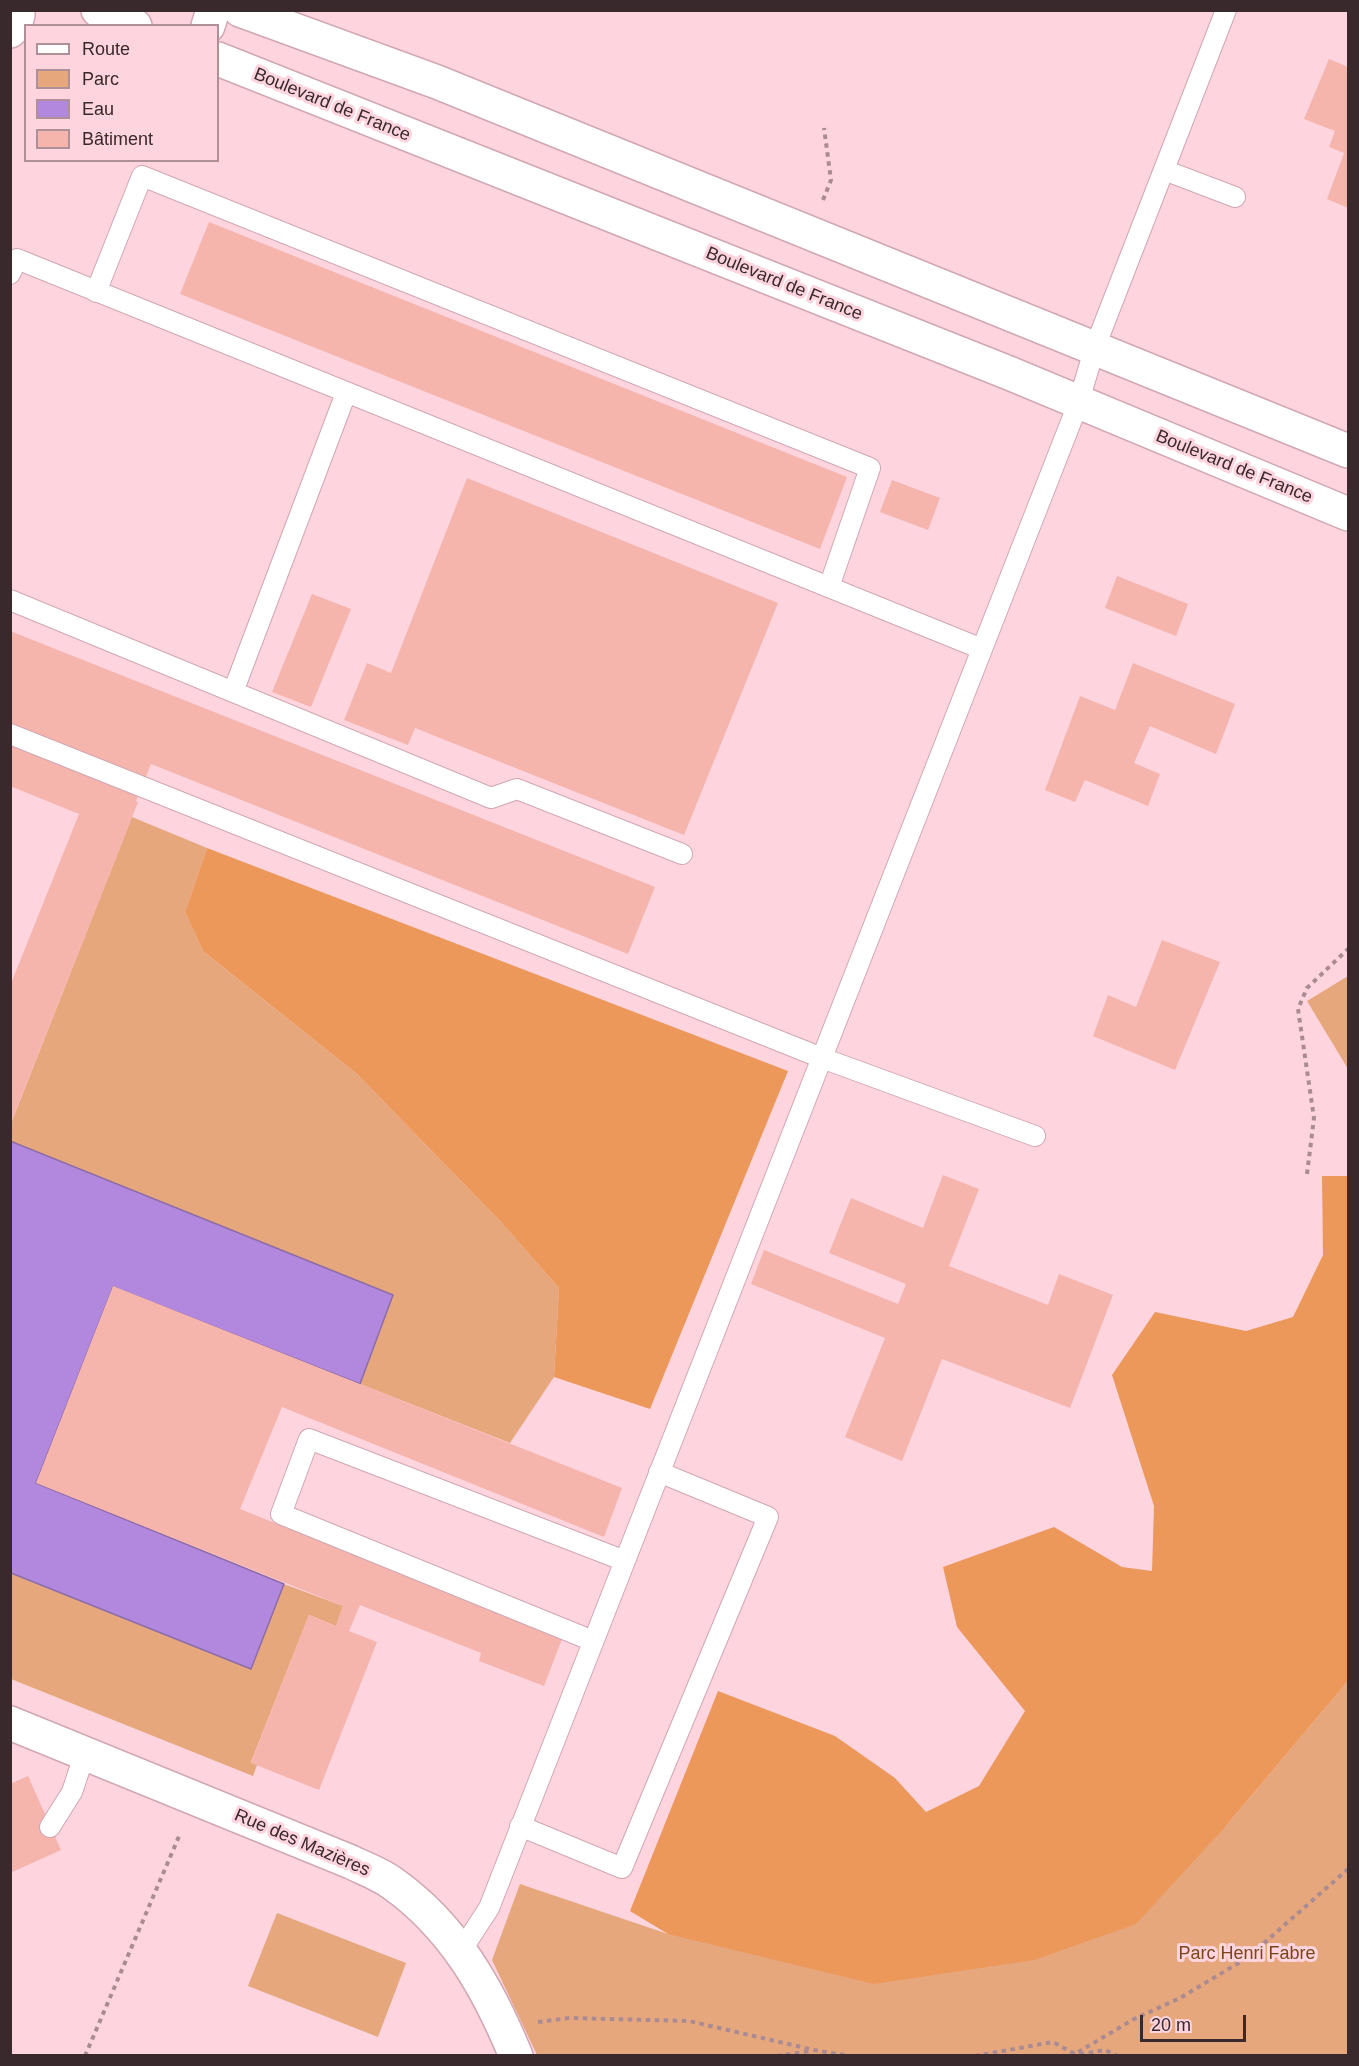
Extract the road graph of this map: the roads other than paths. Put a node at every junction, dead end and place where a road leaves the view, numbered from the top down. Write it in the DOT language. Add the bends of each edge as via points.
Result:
graph roads {
  1 [pos="98,10"];
  2 [pos="240,10"];
  3 [pos="1226,10"];
  4 [pos="130,24"];
  5 [pos="219,59"];
  6 [pos="1164,170"];
  7 [pos="1235,197"];
  8 [pos="10,274"];
  9 [pos="96,292"];
  10 [pos="1095,347"];
  11 [pos="346,393"];
  12 [pos="1078,404"];
  13 [pos="1348,451"];
  14 [pos="1348,514"];
  15 [pos="829,587"];
  16 [pos="10,600"];
  17 [pos="982,649"];
  18 [pos="233,692"];
  19 [pos="10,734"];
  20 [pos="682,854"];
  21 [pos="822,1058"];
  22 [pos="1035,1136"];
  23 [pos="659,1472"];
  24 [pos="625,1561"];
  25 [pos="593,1641"];
  26 [pos="18,1732"];
  27 [pos="85,1753"];
  28 [pos="520,1826"];
  29 [pos="50,1827"];
  30 [pos="461,1952"];
  31 [pos="511,2043"];
  1 -- 4 [label="main road"];
  2 -- 10 [label="main road" via="437,82"];
  3 -- 6 [label="lane"];
  5 -- 12 [label="main road, Boulevard de France"];
  6 -- 7 [label="lane"];
  6 -- 10 [label="lane"];
  8 -- 9 [label="lane" via="17,260"];
  9 -- 11 [label="lane"];
  9 -- 15 [label="lane" via="142,176 870,468"];
  10 -- 12 [label="lane"];
  10 -- 13 [label="main road"];
  11 -- 15 [label="lane"];
  11 -- 18 [label="lane"];
  12 -- 14 [label="main road, Boulevard de France"];
  12 -- 17 [label="lane"];
  15 -- 17 [label="lane"];
  16 -- 18 [label="lane"];
  17 -- 21 [label="lane"];
  18 -- 20 [label="lane" via="490,798 517,789"];
  19 -- 21 [label="lane"];
  21 -- 22 [label="lane"];
  21 -- 23 [label="lane"];
  23 -- 24 [label="lane"];
  23 -- 28 [label="lane" via="768,1517 622,1868"];
  24 -- 25 [label="lane"];
  24 -- 25 [label="lane" via="309,1439 281,1514"];
  25 -- 28 [label="lane"];
  26 -- 27 [label="main road, Rue des Mazières"];
  27 -- 29 [label="lane" via="72,1792"];
  27 -- 30 [label="main road, Rue des Mazières" via="391,1882 433,1917"];
  28 -- 30 [label="lane" via="489,1908"];
  30 -- 31 [label="main road, Rue des Mazières" via="486,1989"];
}
